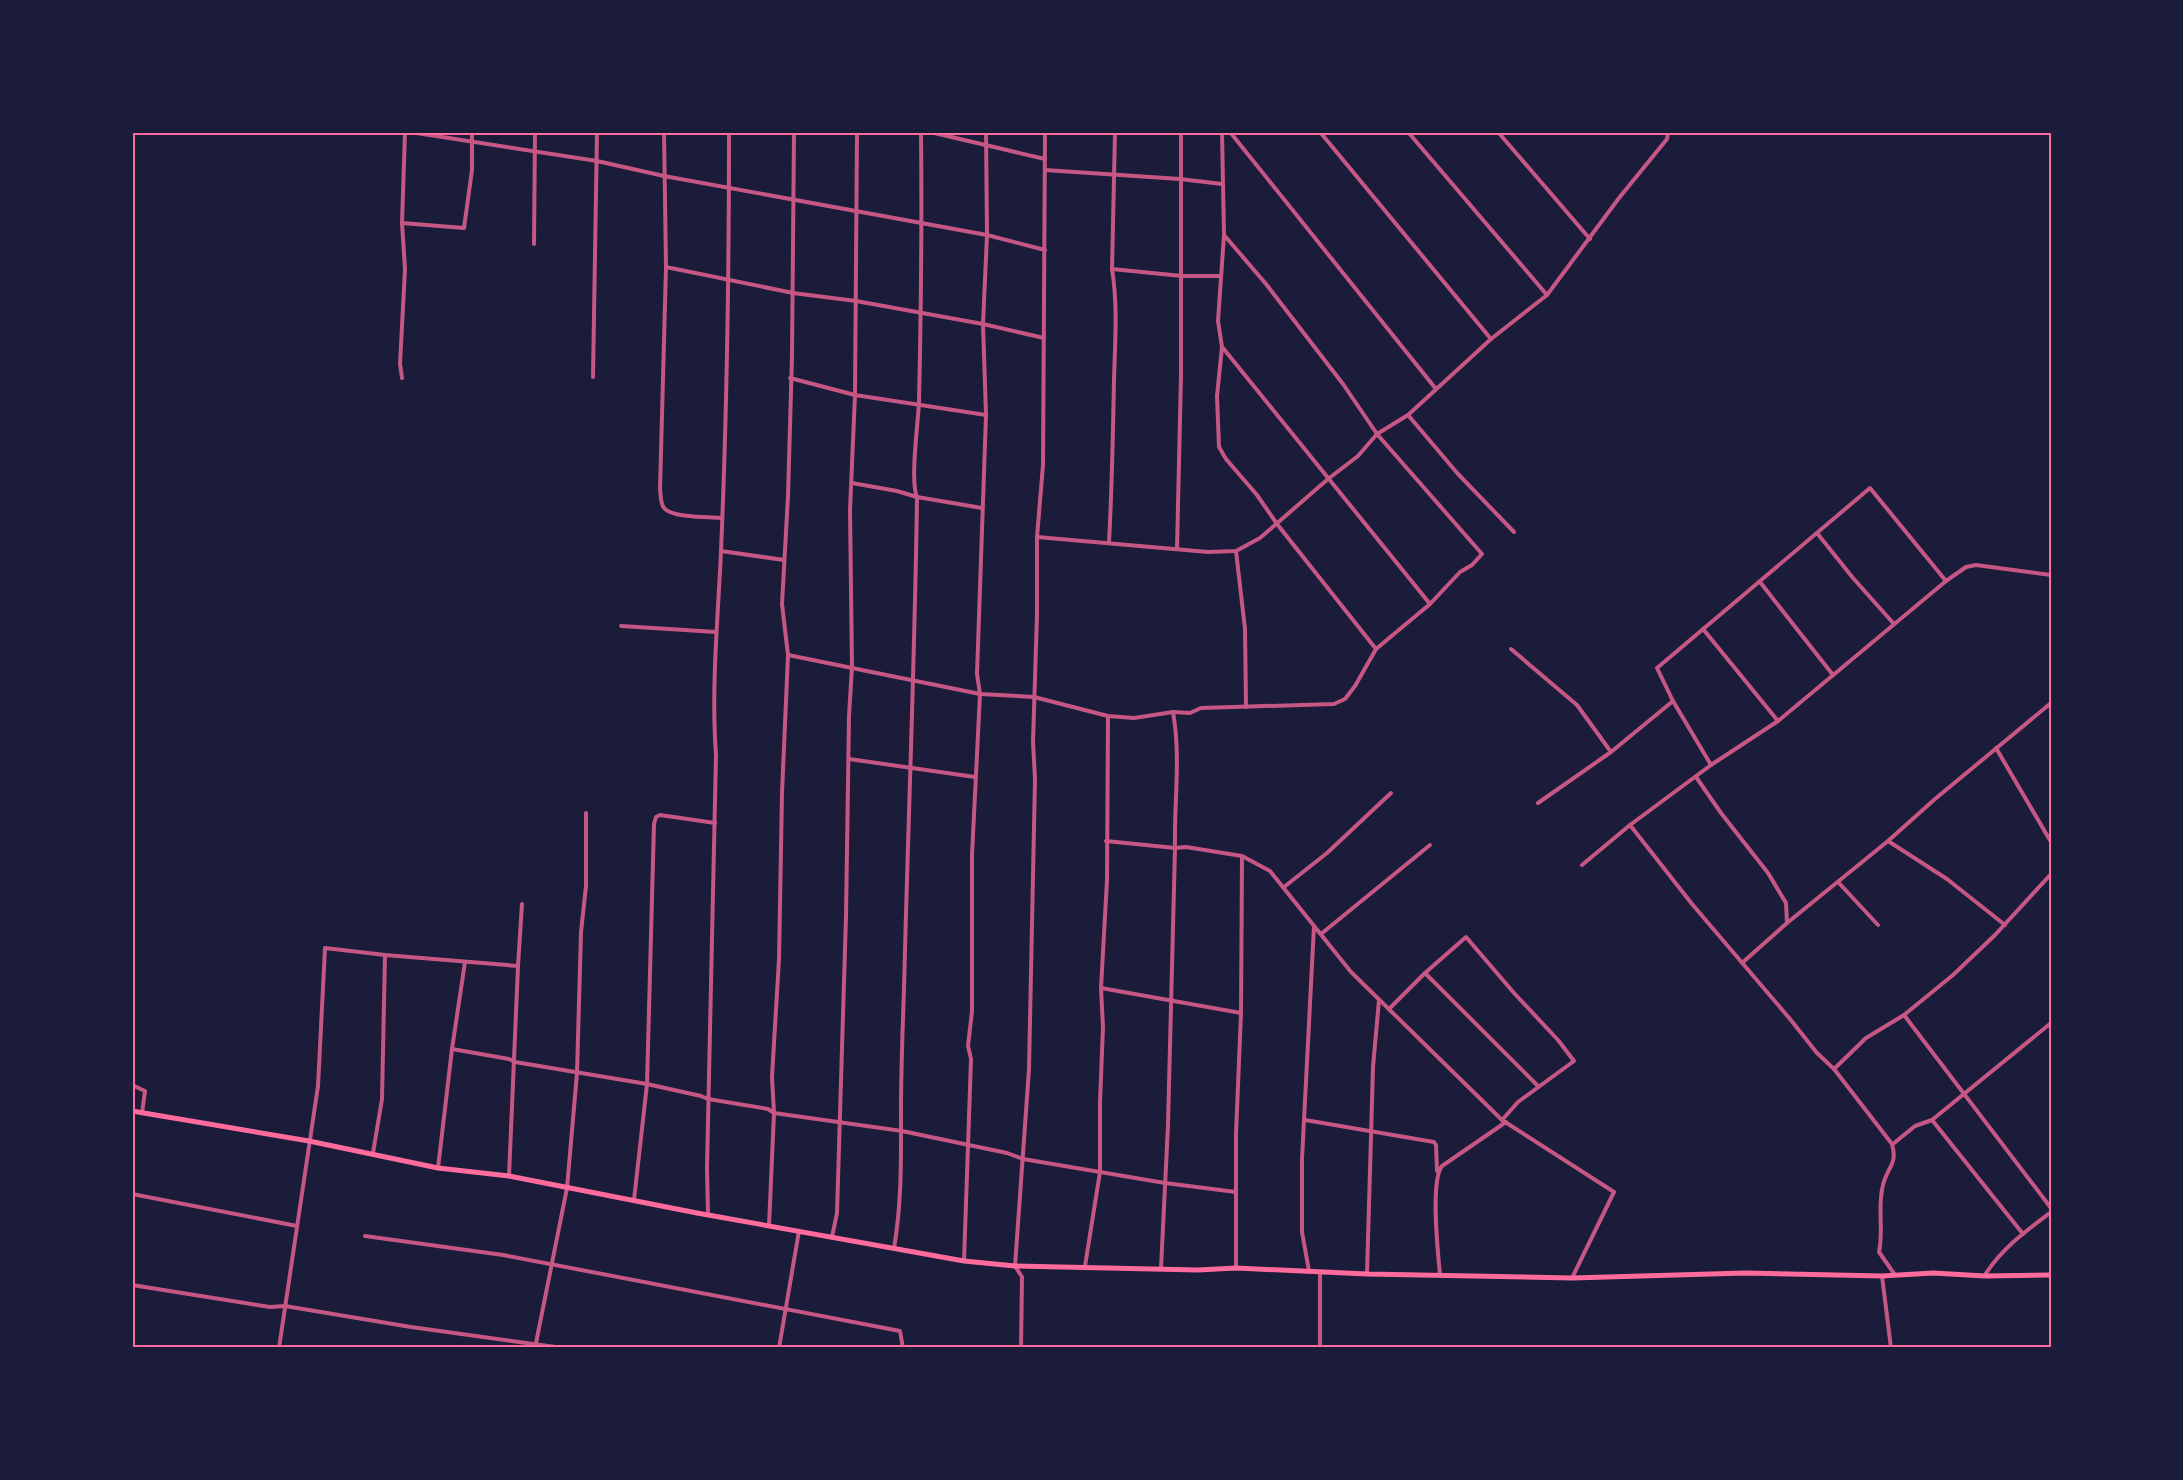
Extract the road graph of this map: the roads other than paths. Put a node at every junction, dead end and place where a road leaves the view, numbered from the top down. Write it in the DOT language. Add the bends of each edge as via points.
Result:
graph roads {
  1 [pos="405,132"];
  2 [pos="410,132"];
  3 [pos="472,132"];
  4 [pos="535,132"];
  5 [pos="597,132"];
  6 [pos="664,132"];
  7 [pos="729,132"];
  8 [pos="794,132"];
  9 [pos="857,132"];
  10 [pos="921,132"];
  11 [pos="930,132"];
  12 [pos="986,132"];
  13 [pos="1046,132"];
  14 [pos="1115,132"];
  15 [pos="1180,132"];
  16 [pos="1222,132"];
  17 [pos="1230,132"];
  18 [pos="1320,132"];
  19 [pos="1408,132"];
  20 [pos="1498,132"];
  21 [pos="1668,132"];
  22 [pos="472,142"];
  23 [pos="986,146"];
  24 [pos="534,152"];
  25 [pos="1045,159"];
  26 [pos="597,161"];
  27 [pos="1046,170"];
  28 [pos="1113,174"];
  29 [pos="664,176"];
  30 [pos="1180,179"];
  31 [pos="1222,184"];
  32 [pos="729,186"];
  33 [pos="795,199"];
  34 [pos="858,210"];
  35 [pos="402,223"];
  36 [pos="922,223"];
  37 [pos="987,235"];
  38 [pos="1224,235"];
  39 [pos="1590,239"];
  40 [pos="534,244"];
  41 [pos="1045,250"];
  42 [pos="666,267"];
  43 [pos="1112,269"];
  44 [pos="1182,276"];
  45 [pos="1221,276"];
  46 [pos="728,280"];
  47 [pos="793,292"];
  48 [pos="1547,295"];
  49 [pos="856,301"];
  50 [pos="921,314"];
  51 [pos="983,324"];
  52 [pos="1044,338"];
  53 [pos="1491,339"];
  54 [pos="1222,347"];
  55 [pos="592,376"];
  56 [pos="402,378"];
  57 [pos="790,378"];
  58 [pos="1436,389"];
  59 [pos="855,395"];
  60 [pos="919,404"];
  61 [pos="986,414"];
  62 [pos="1408,415"];
  63 [pos="1377,434"];
  64 [pos="1328,479"];
  65 [pos="852,483"];
  66 [pos="917,497"];
  67 [pos="982,508"];
  68 [pos="722,518"];
  69 [pos="1277,524"];
  70 [pos="1514,532"];
  71 [pos="1817,533"];
  72 [pos="1037,537"];
  73 [pos="1109,542"];
  74 [pos="1177,549"];
  75 [pos="721,551"];
  76 [pos="1236,551"];
  77 [pos="784,560"];
  78 [pos="2051,575"];
  79 [pos="1946,581"];
  80 [pos="1760,582"];
  81 [pos="1430,604"];
  82 [pos="1894,624"];
  83 [pos="621,626"];
  84 [pos="1703,629"];
  85 [pos="716,632"];
  86 [pos="1376,649"];
  87 [pos="1511,649"];
  88 [pos="788,655"];
  89 [pos="852,667"];
  90 [pos="1833,675"];
  91 [pos="914,680"];
  92 [pos="980,693"];
  93 [pos="1034,697"];
  94 [pos="1673,701"];
  95 [pos="2051,703"];
  96 [pos="1246,707"];
  97 [pos="1173,712"];
  98 [pos="1108,716"];
  99 [pos="1778,721"];
  100 [pos="1996,748"];
  101 [pos="1611,752"];
  102 [pos="849,759"];
  103 [pos="1711,765"];
  104 [pos="910,767"];
  105 [pos="975,777"];
  106 [pos="1696,777"];
  107 [pos="1391,793"];
  108 [pos="1538,803"];
  109 [pos="586,813"];
  110 [pos="715,822"];
  111 [pos="1630,825"];
  112 [pos="1106,841"];
  113 [pos="1888,841"];
  114 [pos="2051,842"];
  115 [pos="1430,845"];
  116 [pos="1175,848"];
  117 [pos="1242,856"];
  118 [pos="1582,865"];
  119 [pos="2051,874"];
  120 [pos="1838,882"];
  121 [pos="1284,887"];
  122 [pos="522,904"];
  123 [pos="1787,923"];
  124 [pos="1314,924"];
  125 [pos="1878,925"];
  126 [pos="2005,925"];
  127 [pos="1321,934"];
  128 [pos="386,956"];
  129 [pos="465,962"];
  130 [pos="1742,963"];
  131 [pos="518,966"];
  132 [pos="1425,972"];
  133 [pos="1101,988"];
  134 [pos="1379,1000"];
  135 [pos="1171,1001"];
  136 [pos="1389,1009"];
  137 [pos="1241,1013"];
  138 [pos="1904,1015"];
  139 [pos="2051,1023"];
  140 [pos="452,1049"];
  141 [pos="515,1062"];
  142 [pos="1834,1069"];
  143 [pos="577,1073"];
  144 [pos="647,1084"];
  145 [pos="132,1085"];
  146 [pos="1538,1086"];
  147 [pos="1966,1094"];
  148 [pos="708,1099"];
  149 [pos="132,1111"];
  150 [pos="142,1113"];
  151 [pos="774,1113"];
  152 [pos="1305,1120"];
  153 [pos="1932,1120"];
  154 [pos="1504,1121"];
  155 [pos="840,1122"];
  156 [pos="902,1131"];
  157 [pos="1372,1133"];
  158 [pos="309,1141"];
  159 [pos="1892,1144"];
  160 [pos="967,1146"];
  161 [pos="373,1154"];
  162 [pos="1023,1159"];
  163 [pos="438,1167"];
  164 [pos="1100,1172"];
  165 [pos="1437,1172"];
  166 [pos="509,1176"];
  167 [pos="1165,1183"];
  168 [pos="567,1188"];
  169 [pos="1236,1192"];
  170 [pos="132,1194"];
  171 [pos="634,1200"];
  172 [pos="2051,1210"];
  173 [pos="708,1215"];
  174 [pos="297,1226"];
  175 [pos="769,1226"];
  176 [pos="799,1231"];
  177 [pos="2023,1234"];
  178 [pos="365,1236"];
  179 [pos="832,1237"];
  180 [pos="894,1249"];
  181 [pos="964,1261"];
  182 [pos="552,1264"];
  183 [pos="1015,1266"];
  184 [pos="1085,1266"];
  185 [pos="1161,1268"];
  186 [pos="1236,1268"];
  187 [pos="1310,1272"];
  188 [pos="1320,1272"];
  189 [pos="1367,1274"];
  190 [pos="1440,1275"];
  191 [pos="1895,1275"];
  192 [pos="2051,1275"];
  193 [pos="1882,1276"];
  194 [pos="1985,1276"];
  195 [pos="1572,1278"];
  196 [pos="132,1286"];
  197 [pos="285,1306"];
  198 [pos="786,1309"];
  199 [pos="536,1346"];
  200 [pos="279,1348"];
  201 [pos="563,1348"];
  202 [pos="779,1348"];
  203 [pos="903,1348"];
  204 [pos="1021,1348"];
  205 [pos="1320,1348"];
  206 [pos="1892,1348"];
  1 -- 35 [label="street"];
  2 -- 22 [label="street"];
  3 -- 22 [label="street"];
  4 -- 24 [label="street"];
  5 -- 26 [label="street"];
  6 -- 29 [label="street"];
  7 -- 32 [label="street"];
  8 -- 33 [label="street"];
  9 -- 34 [label="street"];
  10 -- 36 [label="street"];
  11 -- 23 [label="street"];
  12 -- 23 [label="street"];
  13 -- 25 [label="street"];
  14 -- 28 [label="street"];
  15 -- 30 [label="street"];
  16 -- 31 [label="street"];
  17 -- 58 [label="street"];
  18 -- 53 [label="street"];
  19 -- 48 [label="street"];
  20 -- 39 [label="street"];
  21 -- 39 [label="street" via="1667,139"];
  22 -- 24 [label="street"];
  22 -- 35 [label="street" via="464,228"];
  23 -- 25 [label="street"];
  23 -- 37 [label="street"];
  24 -- 26 [label="street"];
  24 -- 40 [label="street"];
  25 -- 27 [label="street"];
  26 -- 29 [label="street"];
  26 -- 55 [label="street"];
  27 -- 28 [label="street"];
  27 -- 41 [label="street"];
  28 -- 30 [label="street"];
  28 -- 43 [label="street"];
  29 -- 32 [label="street"];
  29 -- 42 [label="street"];
  30 -- 31 [label="street"];
  30 -- 44 [label="street"];
  31 -- 38 [label="street"];
  32 -- 33 [label="street"];
  32 -- 46 [label="street"];
  33 -- 34 [label="street"];
  33 -- 47 [label="street"];
  34 -- 36 [label="street"];
  34 -- 49 [label="street"];
  35 -- 56 [label="street"];
  36 -- 37 [label="street"];
  36 -- 50 [label="street"];
  37 -- 41 [label="street"];
  37 -- 51 [label="street"];
  38 -- 45 [label="street"];
  38 -- 63 [label="street" via="1343,384"];
  39 -- 48 [label="street"];
  41 -- 52 [label="street"];
  42 -- 46 [label="street"];
  42 -- 68 [label="street" via="662,506 675,514"];
  43 -- 44 [label="street"];
  43 -- 73 [label="street" via="1116,317"];
  44 -- 45 [label="street"];
  44 -- 74 [label="street"];
  45 -- 54 [label="street" via="1218,321"];
  46 -- 47 [label="street"];
  46 -- 68 [label="street"];
  47 -- 49 [label="street"];
  47 -- 57 [label="street"];
  48 -- 53 [label="street"];
  49 -- 50 [label="street"];
  49 -- 59 [label="street"];
  50 -- 51 [label="street"];
  50 -- 60 [label="street"];
  51 -- 52 [label="street"];
  51 -- 61 [label="street"];
  52 -- 72 [label="street" via="1043,465"];
  53 -- 58 [label="street"];
  54 -- 64 [label="street"];
  54 -- 69 [label="street" via="1217,396 1219,447"];
  57 -- 59 [label="street"];
  57 -- 77 [label="street"];
  58 -- 62 [label="street"];
  59 -- 60 [label="street"];
  59 -- 65 [label="street"];
  60 -- 61 [label="street"];
  60 -- 66 [label="street" via="914,489"];
  61 -- 67 [label="street"];
  62 -- 63 [label="street"];
  62 -- 70 [label="street"];
  63 -- 64 [label="street" via="1358,456"];
  63 -- 81 [label="street" via="1482,554"];
  64 -- 69 [label="street"];
  64 -- 81 [label="street"];
  65 -- 66 [label="street"];
  65 -- 89 [label="street"];
  66 -- 67 [label="street"];
  66 -- 91 [label="street"];
  67 -- 92 [label="street" via="977,674"];
  68 -- 75 [label="street"];
  69 -- 76 [label="street"];
  69 -- 86 [label="street"];
  71 -- 79 [label="street" via="1870,488"];
  71 -- 80 [label="street"];
  71 -- 82 [label="street"];
  72 -- 73 [label="street"];
  72 -- 93 [label="street"];
  73 -- 74 [label="street"];
  74 -- 76 [label="street"];
  75 -- 77 [label="street"];
  75 -- 85 [label="street"];
  76 -- 96 [label="street" via="1245,629"];
  77 -- 88 [label="street" via="782,604"];
  78 -- 79 [label="street" via="1976,565"];
  79 -- 82 [label="street"];
  80 -- 84 [label="street"];
  80 -- 90 [label="street"];
  81 -- 86 [label="street"];
  82 -- 90 [label="street"];
  83 -- 85 [label="street"];
  84 -- 94 [label="street" via="1657,669"];
  84 -- 99 [label="street"];
  85 -- 110 [label="street"];
  86 -- 96 [label="street" via="1355,686 1345,699 1334,704"];
  87 -- 101 [label="street" via="1577,705"];
  88 -- 89 [label="street"];
  88 -- 151 [label="street" via="772,1077"];
  89 -- 91 [label="street"];
  89 -- 102 [label="street"];
  90 -- 99 [label="street"];
  91 -- 92 [label="street"];
  91 -- 104 [label="street"];
  92 -- 93 [label="street"];
  92 -- 105 [label="street"];
  93 -- 98 [label="street"];
  93 -- 162 [label="street" via="1029,1069"];
  94 -- 101 [label="street"];
  94 -- 103 [label="street"];
  95 -- 100 [label="street"];
  96 -- 97 [label="street"];
  97 -- 98 [label="street" via="1134,718"];
  97 -- 116 [label="street" via="1178,751"];
  98 -- 112 [label="street"];
  99 -- 103 [label="street"];
  100 -- 113 [label="street"];
  100 -- 114 [label="street"];
  101 -- 108 [label="street"];
  102 -- 104 [label="street"];
  102 -- 155 [label="street"];
  103 -- 106 [label="street"];
  104 -- 105 [label="street"];
  104 -- 156 [label="street"];
  105 -- 160 [label="street"];
  106 -- 111 [label="street"];
  106 -- 123 [label="street" via="1768,873 1786,903"];
  107 -- 121 [label="street"];
  109 -- 143 [label="street"];
  110 -- 144 [label="street" via="660,815 654,824"];
  110 -- 148 [label="street"];
  111 -- 118 [label="street"];
  111 -- 130 [label="street"];
  112 -- 116 [label="street"];
  112 -- 133 [label="street"];
  113 -- 120 [label="street"];
  113 -- 126 [label="street" via="1947,879"];
  115 -- 127 [label="street"];
  116 -- 117 [label="street"];
  116 -- 135 [label="street"];
  117 -- 121 [label="street" via="1270,871"];
  117 -- 137 [label="street"];
  119 -- 126 [label="street"];
  120 -- 123 [label="street"];
  120 -- 125 [label="street"];
  121 -- 124 [label="street"];
  122 -- 131 [label="street"];
  123 -- 130 [label="street"];
  124 -- 127 [label="street"];
  124 -- 152 [label="street"];
  126 -- 138 [label="street"];
  127 -- 134 [label="street"];
  128 -- 129 [label="street"];
  128 -- 158 [label="street" via="325,948 318,1086"];
  128 -- 161 [label="street" via="381,1099"];
  129 -- 131 [label="street"];
  129 -- 140 [label="street"];
  130 -- 142 [label="street"];
  131 -- 141 [label="street"];
  132 -- 136 [label="street"];
  132 -- 146 [label="street"];
  132 -- 146 [label="street" via="1466,937 1574,1061"];
  133 -- 135 [label="street"];
  133 -- 164 [label="street"];
  134 -- 136 [label="street"];
  134 -- 157 [label="street"];
  135 -- 137 [label="street"];
  135 -- 167 [label="street"];
  136 -- 154 [label="street"];
  137 -- 169 [label="street"];
  138 -- 142 [label="street" via="1866,1038"];
  138 -- 147 [label="street"];
  139 -- 147 [label="street"];
  140 -- 141 [label="street"];
  140 -- 163 [label="street"];
  141 -- 143 [label="street"];
  141 -- 166 [label="street"];
  142 -- 159 [label="street"];
  143 -- 144 [label="street"];
  143 -- 168 [label="street"];
  144 -- 148 [label="street"];
  144 -- 171 [label="street"];
  145 -- 150 [label="street" via="145,1091"];
  146 -- 154 [label="street" via="1518,1102"];
  147 -- 153 [label="street"];
  147 -- 172 [label="street"];
  148 -- 151 [label="street"];
  148 -- 173 [label="street"];
  149 -- 150 [label="main road"];
  150 -- 158 [label="main road"];
  151 -- 155 [label="street"];
  151 -- 175 [label="street"];
  152 -- 157 [label="street"];
  152 -- 187 [label="street" via="1302,1232"];
  153 -- 159 [label="street" via="1915,1126"];
  153 -- 177 [label="street"];
  154 -- 165 [label="street"];
  154 -- 195 [label="street" via="1614,1192"];
  155 -- 156 [label="street"];
  155 -- 179 [label="street" via="837,1213"];
  156 -- 160 [label="street"];
  156 -- 180 [label="street" via="899,1221"];
  157 -- 165 [label="street" via="1434,1142"];
  157 -- 189 [label="street"];
  158 -- 161 [label="main road"];
  158 -- 174 [label="street"];
  159 -- 191 [label="street" via="1896,1155 1883,1184 1880,1252"];
  160 -- 162 [label="street"];
  160 -- 181 [label="street"];
  161 -- 163 [label="main road"];
  162 -- 164 [label="street"];
  162 -- 183 [label="street"];
  163 -- 166 [label="main road"];
  164 -- 167 [label="street"];
  164 -- 184 [label="street"];
  165 -- 190 [label="street"];
  166 -- 168 [label="main road"];
  167 -- 169 [label="street"];
  167 -- 185 [label="street"];
  168 -- 171 [label="main road"];
  168 -- 182 [label="street"];
  169 -- 186 [label="street"];
  170 -- 174 [label="street"];
  171 -- 173 [label="main road"];
  172 -- 177 [label="street"];
  173 -- 175 [label="main road"];
  174 -- 197 [label="street"];
  175 -- 176 [label="main road"];
  176 -- 179 [label="main road"];
  176 -- 198 [label="street"];
  177 -- 194 [label="street" via="1992,1263"];
  178 -- 182 [label="street"];
  179 -- 180 [label="main road"];
  180 -- 181 [label="main road"];
  181 -- 183 [label="main road"];
  182 -- 198 [label="street"];
  182 -- 199 [label="street"];
  183 -- 184 [label="main road"];
  183 -- 204 [label="street" via="1022,1277"];
  184 -- 185 [label="main road"];
  185 -- 186 [label="main road"];
  186 -- 187 [label="main road"];
  187 -- 188 [label="main road"];
  188 -- 189 [label="main road"];
  188 -- 205 [label="street"];
  189 -- 190 [label="main road"];
  190 -- 195 [label="main road"];
  191 -- 193 [label="main road"];
  191 -- 194 [label="main road"];
  192 -- 194 [label="main road"];
  193 -- 195 [label="main road" via="1745,1273"];
  193 -- 206 [label="street"];
  196 -- 197 [label="street"];
  197 -- 199 [label="street"];
  197 -- 200 [label="street"];
  198 -- 202 [label="street"];
  198 -- 203 [label="street" via="900,1331"];
  199 -- 201 [label="street"];
}
